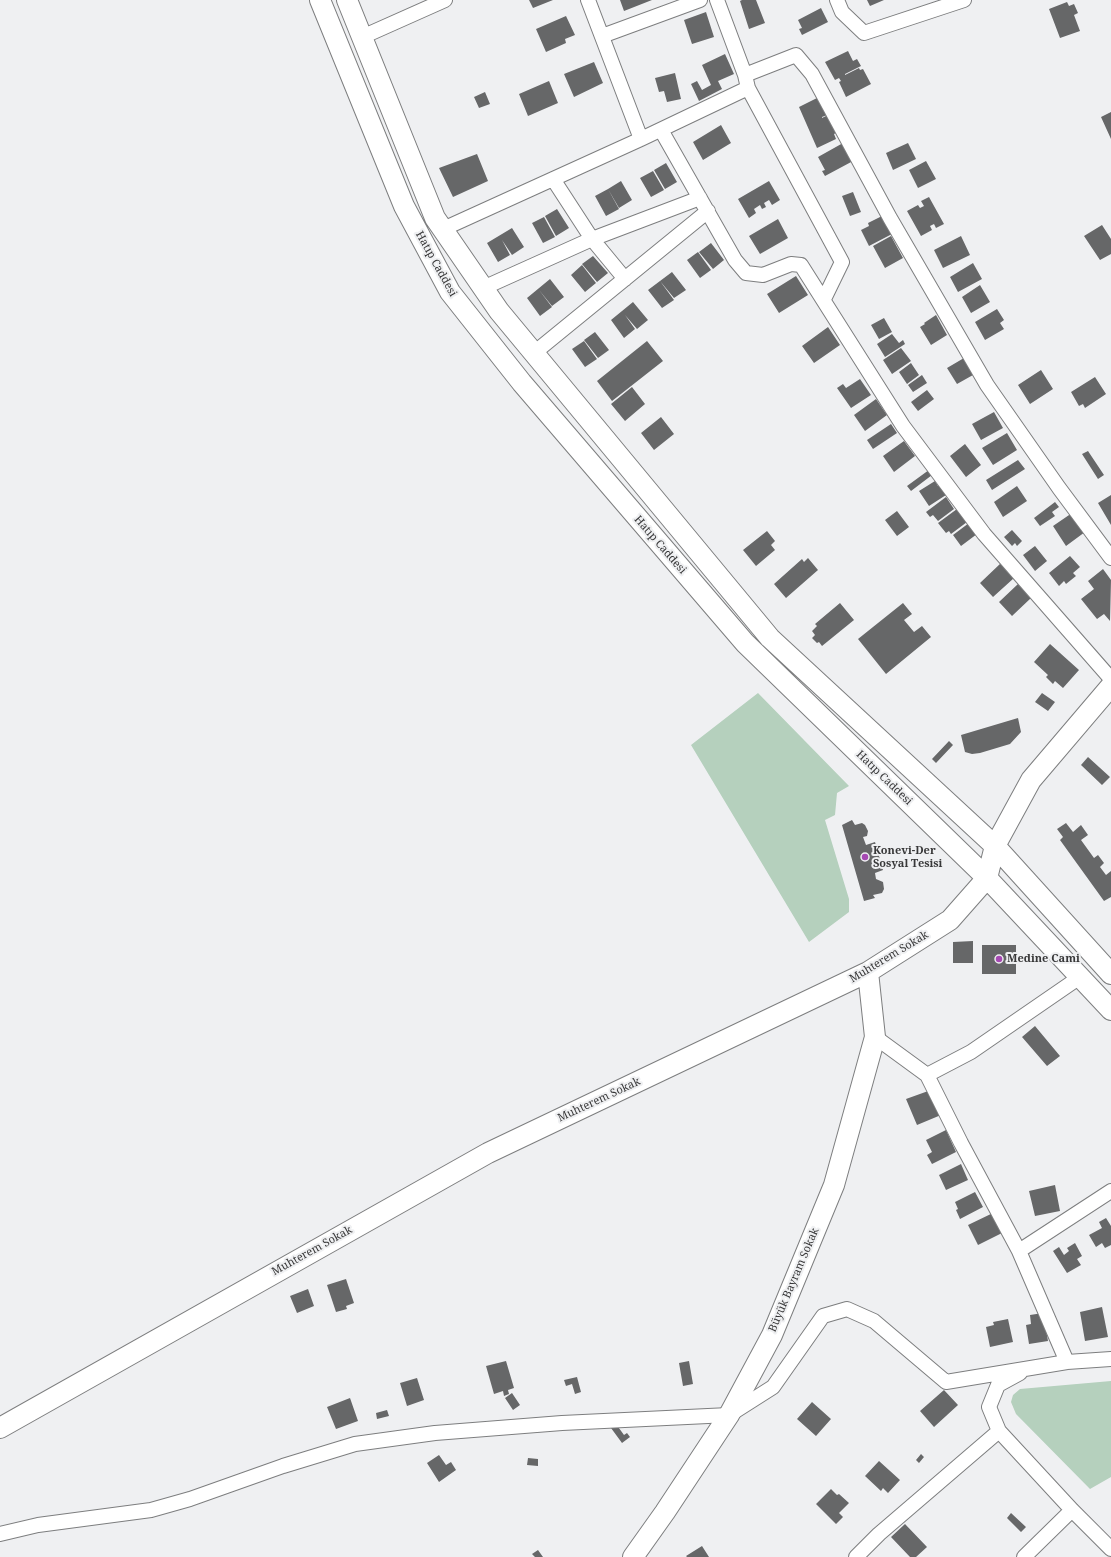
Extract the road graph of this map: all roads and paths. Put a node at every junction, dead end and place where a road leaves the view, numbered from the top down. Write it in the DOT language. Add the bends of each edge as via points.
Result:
graph roads {
  1 [pos="320,0"];
  2 [pos="347,0"];
  3 [pos="444,0"];
  4 [pos="588,0"];
  5 [pos="700,0"];
  6 [pos="718,0"];
  7 [pos="837,0"];
  8 [pos="964,0"];
  9 [pos="602,36"];
  10 [pos="362,37"];
  11 [pos="746,82"];
  12 [pos="661,130"];
  13 [pos="641,139"];
  14 [pos="553,179"];
  15 [pos="700,198"];
  16 [pos="708,211"];
  17 [pos="443,229"];
  18 [pos="592,239"];
  19 [pos="625,279"];
  20 [pos="483,288"];
  21 [pos="824,299"];
  22 [pos="534,354"];
  23 [pos="1111,558"];
  24 [pos="1109,690"];
  25 [pos="995,846"];
  26 [pos="987,878"];
  27 [pos="868,972"];
  28 [pos="1111,974"];
  29 [pos="1080,977"];
  30 [pos="1111,1010"];
  31 [pos="875,1037"];
  32 [pos="927,1075"];
  33 [pos="1111,1191"];
  34 [pos="1019,1251"];
  35 [pos="1111,1359"];
  36 [pos="1067,1362"];
  37 [pos="1027,1368"];
  38 [pos="729,1415"];
  39 [pos="0,1428"];
  40 [pos="999,1431"];
  41 [pos="1072,1510"];
  42 [pos="0,1534"];
  43 [pos="1111,1549"];
  44 [pos="633,1557"];
  45 [pos="856,1557"];
  46 [pos="1024,1557"];
  1 -- 26 [label="main road, Hatıp Caddesi" via="404,206 450,292 522,383 745,643"];
  2 -- 10 [label="main road, Hatıp Caddesi"];
  3 -- 10 [label="street"];
  4 -- 9 [label="street"];
  5 -- 9 [label="street"];
  6 -- 11 [label="street"];
  7 -- 8 [label="street" via="842,12 864,33"];
  9 -- 13 [label="street"];
  10 -- 17 [label="main road, Hatıp Caddesi" via="435,218"];
  11 -- 12 [label="street"];
  11 -- 21 [label="street" via="842,262"];
  11 -- 23 [label="street" via="796,55 812,74 890,218 987,385"];
  12 -- 13 [label="street"];
  12 -- 15 [label="street"];
  13 -- 14 [label="street"];
  14 -- 17 [label="street"];
  14 -- 18 [label="street"];
  15 -- 16 [label="street"];
  15 -- 18 [label="street"];
  16 -- 19 [label="street"];
  16 -- 21 [label="street" via="735,260 746,273 763,275 792,264 801,265"];
  17 -- 20 [label="main road, Hatıp Caddesi"];
  18 -- 19 [label="street"];
  18 -- 20 [label="street"];
  19 -- 22 [label="street"];
  20 -- 22 [label="main road, Hatıp Caddesi"];
  21 -- 24 [label="street" via="903,426 984,534"];
  22 -- 25 [label="main road, Hatıp Caddesi" via="770,638"];
  24 -- 25 [label="main road, Muhterem Sokak" via="1031,780"];
  25 -- 26 [label="main road, Muhterem Sokak"];
  25 -- 28 [label="main road, Hatıp Caddesi"];
  26 -- 27 [label="main road, Muhterem Sokak" via="950,920"];
  26 -- 29 [label="main road, Hatıp Caddesi"];
  27 -- 31 [label="main road, Büyük Bayram Sokak"];
  27 -- 39 [label="main road, Muhterem Sokak" via="488,1153"];
  29 -- 30 [label="main road, Hatıp Caddesi"];
  29 -- 32 [label="street" via="971,1052"];
  31 -- 32 [label="street"];
  31 -- 38 [label="main road, Büyük Bayram Sokak" via="834,1185 772,1335"];
  32 -- 34 [label="street"];
  33 -- 34 [label="street"];
  34 -- 36 [label="street"];
  35 -- 36 [label="street"];
  36 -- 37 [label="street"];
  37 -- 38 [label="street" via="946,1382 874,1321 847,1309 823,1316 773,1387"];
  37 -- 40 [label="street" via="998,1385 989,1407"];
  38 -- 42 [label="street" via="562,1423 435,1433 354,1444 151,1510 38,1525"];
  38 -- 44 [label="main road, Büyük Bayram Sokak"];
  40 -- 41 [label="street"];
  40 -- 45 [label="street" via="879,1534"];
  41 -- 43 [label="street"];
  41 -- 46 [label="street"];
}
